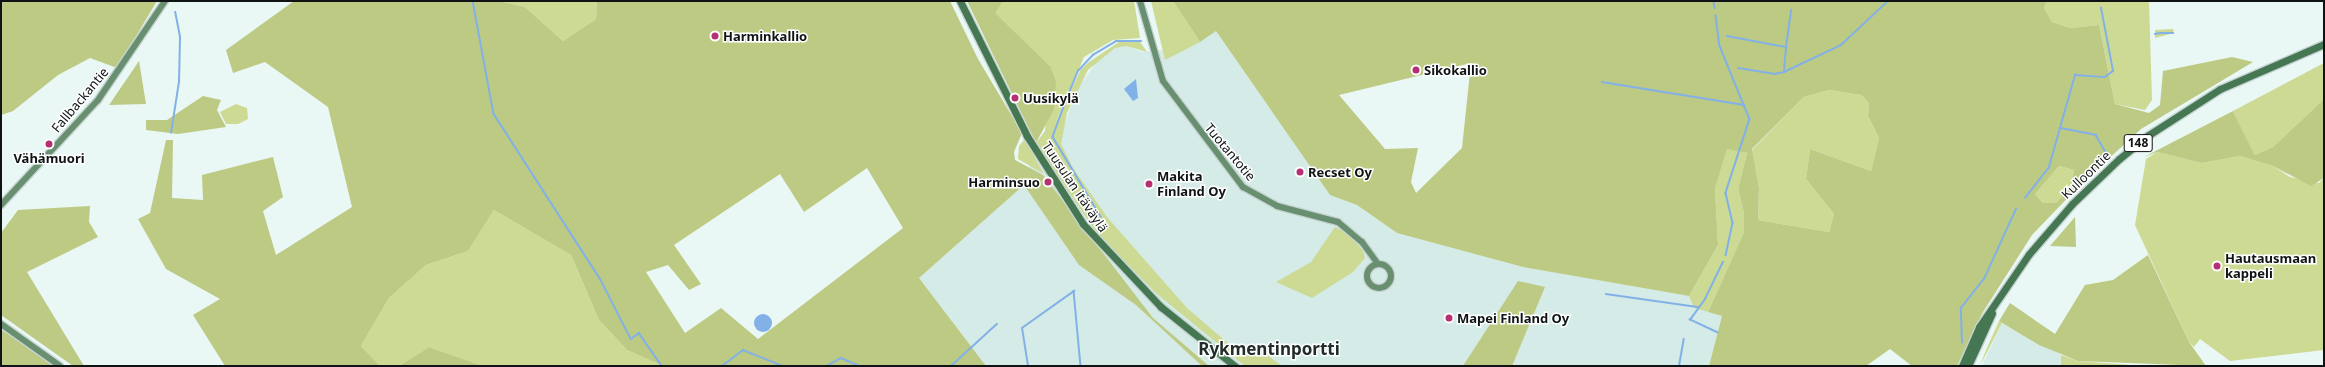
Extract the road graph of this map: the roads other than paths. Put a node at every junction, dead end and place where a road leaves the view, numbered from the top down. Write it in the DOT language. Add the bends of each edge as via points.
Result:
graph roads {
  1 [pos="165,1"];
  2 [pos="960,1"];
  3 [pos="1140,1"];
  4 [pos="2324,44"];
  5 [pos="1,205"];
  6 [pos="1370,253"];
  7 [pos="1378,264"];
  8 [pos="1371,268"];
  9 [pos="1998,300"];
  10 [pos="1,324"];
  11 [pos="60,366"];
  12 [pos="1235,366"];
  13 [pos="1962,366"];
  14 [pos="1968,366"];
  1 -- 5 [label="street, Fallbackantie" via="98,100"];
  2 -- 12 [label="main road, Tuusulan itäväylä" via="1027,136 1090,233 1160,307"];
  3 -- 6 [label="street, Tuotantotie" via="1163,81 1243,187 1277,206 1338,222 1352,232"];
  4 -- 9 [label="main road, Kulloontie / 148" via="2220,89 2147,136 2072,204"];
  6 -- 7 [label="street, Tuotantotie"];
  6 -- 8 [label="street"];
  7 -- 8 [label="street"];
  7 -- 8 [label="street" via="1386,266 1391,272 1386,286 1375,287 1369,282"];
  9 -- 13 [label="main road, Kulloontie / 148" via="1979,327"];
  9 -- 14 [label="main road, Kulloontie / 148"];
  10 -- 11 [label="street"];
}
